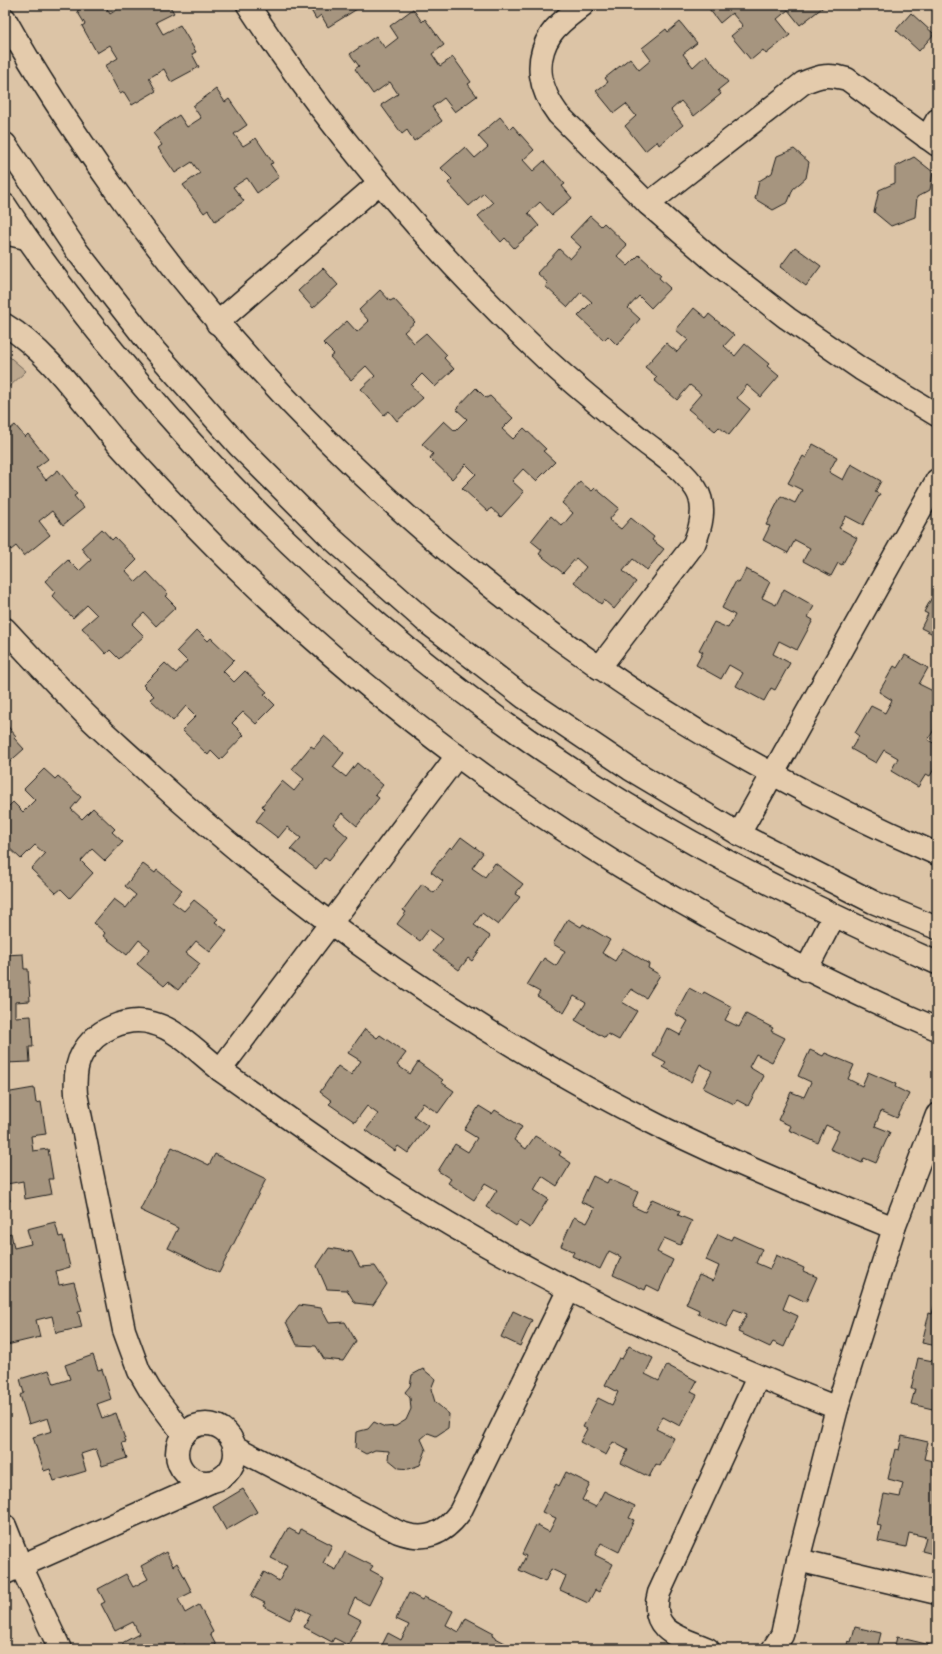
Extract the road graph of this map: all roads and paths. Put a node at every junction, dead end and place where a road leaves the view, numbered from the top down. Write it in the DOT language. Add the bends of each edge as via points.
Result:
graph roads {
  1 [pos="248,5"];
  2 [pos="583,5"];
  3 [pos="5,18"];
  4 [pos="934,135"];
  5 [pos="5,144"];
  6 [pos="379,183"];
  7 [pos="648,204"];
  8 [pos="5,205"];
  9 [pos="5,233"];
  10 [pos="26,238"];
  11 [pos="217,323"];
  12 [pos="5,325"];
  13 [pos="937,415"];
  14 [pos="937,480"];
  15 [pos="5,629"];
  16 [pos="599,668"];
  17 [pos="457,756"];
  18 [pos="772,775"];
  19 [pos="739,834"];
  20 [pos="937,854"];
  21 [pos="834,916"];
  22 [pos="330,924"];
  23 [pos="937,928"];
  24 [pos="937,963"];
  25 [pos="806,970"];
  26 [pos="937,1029"];
  27 [pos="220,1070"];
  28 [pos="937,1115"];
  29 [pos="894,1228"];
  30 [pos="569,1289"];
  31 [pos="758,1377"];
  32 [pos="837,1408"];
  33 [pos="184,1434"];
  34 [pos="235,1447"];
  35 [pos="210,1482"];
  36 [pos="5,1526"];
  37 [pos="798,1560"];
  38 [pos="13,1570"];
  39 [pos="937,1593"];
  40 [pos="60,1649"];
  41 [pos="708,1649"];
  42 [pos="773,1649"];
  1 -- 6 [label="street" via="327,117"];
  2 -- 7 [label="street" via="551,34 543,50 540,67 542,84 548,100 558,114"];
  3 -- 11 [label="street" via="80,141 146,234"];
  4 -- 7 [label="street" via="848,79 833,75 817,76 803,83"];
  5 -- 19 [label="street" via="77,251 155,351 239,446 329,536 424,620 525,698 630,770"];
  6 -- 11 [label="street"];
  6 -- 16 [label="street" via="438,250 542,355 687,476 698,491 702,515 701,527 694,544"];
  7 -- 13 [label="street" via="716,263 787,318 861,369"];
  8 -- 10 [label="street"];
  9 -- 10 [label="street"];
  10 -- 21 [label="street" via="99,334 174,425 256,511 348,598 432,668 527,739 619,800 728,863"];
  11 -- 16 [label="street" via="304,418 397,508 496,591"];
  12 -- 17 [label="street" via="39,351 182,513 247,578 384,700"];
  14 -- 18 [label="street"];
  15 -- 22 [label="street" via="84,714 204,823"];
  16 -- 18 [label="street" via="684,724"];
  17 -- 22 [label="street"];
  17 -- 25 [label="street" via="541,816 627,871 715,922"];
  18 -- 19 [label="street"];
  18 -- 20 [label="street" via="880,830"];
  19 -- 23 [label="street" via="873,902"];
  21 -- 24 [label="street"];
  21 -- 25 [label="street"];
  22 -- 27 [label="street"];
  22 -- 29 [label="street" via="436,997 545,1065 658,1126 774,1180"];
  25 -- 26 [label="street"];
  27 -- 30 [label="street" via="391,1188 478,1240"];
  27 -- 33 [label="street" via="170,1030 152,1023 131,1021 111,1026 94,1038 82,1054 75,1074 76,1094 124,1330 139,1371 150,1390"];
  28 -- 29 [label="street"];
  29 -- 32 [label="street"];
  30 -- 31 [label="street" via="662,1335"];
  30 -- 34 [label="street" via="460,1512 444,1530 421,1537 398,1532"];
  31 -- 32 [label="street"];
  31 -- 41 [label="street" via="656,1604 657,1616 672,1634"];
  32 -- 37 [label="street"];
  33 -- 34 [label="street" via="198,1425 217,1425 231,1437"];
  33 -- 35 [label="street" via="178,1445 179,1464 191,1478 200,1482"];
  34 -- 35 [label="street" via="235,1459 230,1470 222,1478"];
  35 -- 38 [label="street"];
  36 -- 38 [label="street"];
  37 -- 39 [label="street"];
  37 -- 42 [label="street" via="782,1635"];
  38 -- 40 [label="street"];
}
